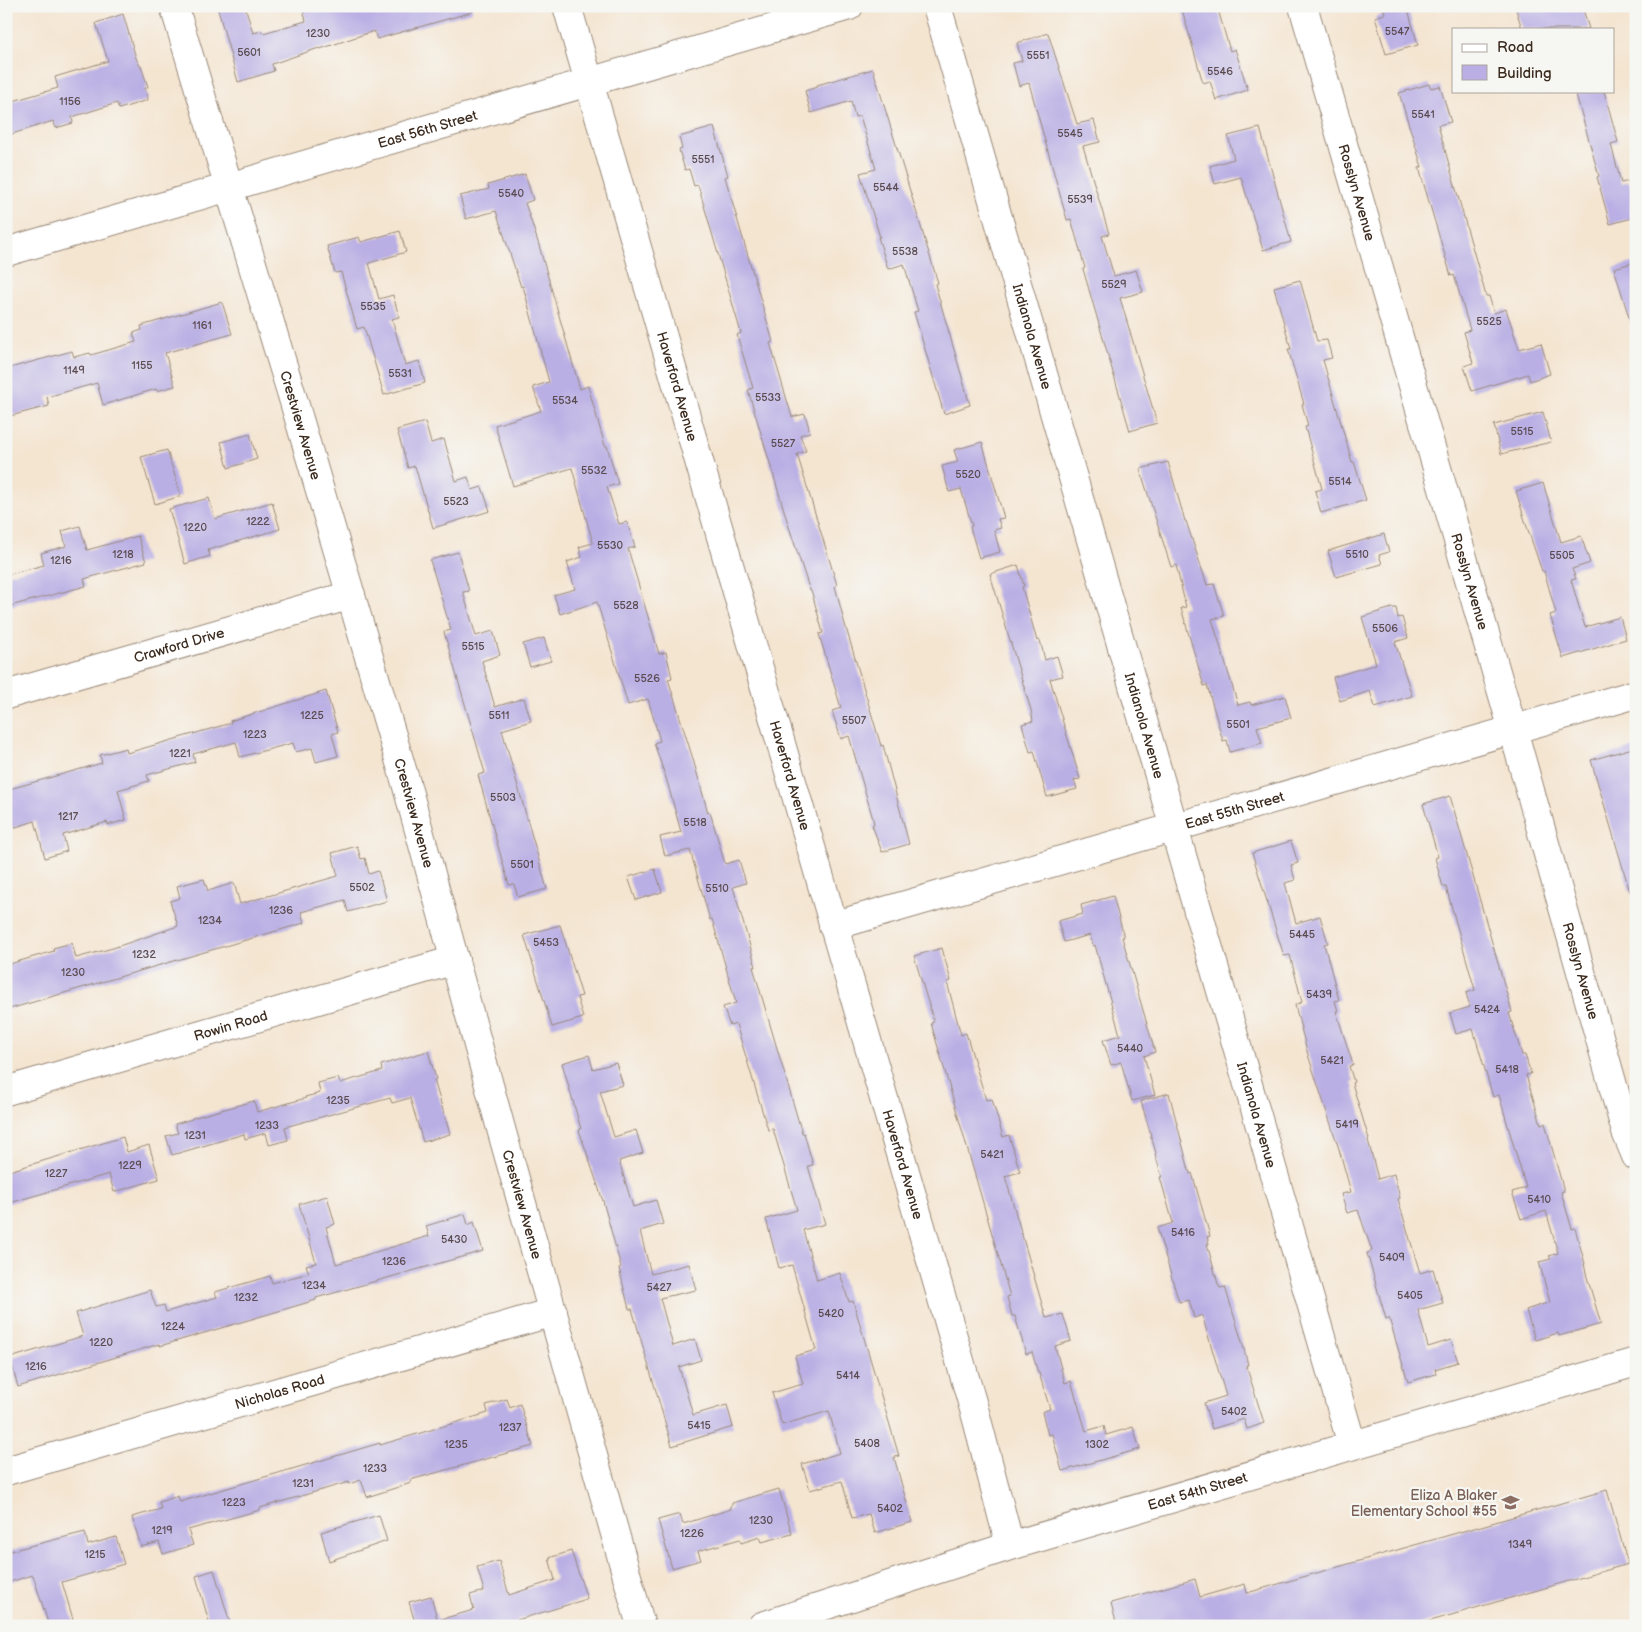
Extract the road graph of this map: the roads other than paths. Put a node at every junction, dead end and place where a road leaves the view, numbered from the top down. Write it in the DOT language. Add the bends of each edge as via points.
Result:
graph roads {
  1 [pos="174,6"];
  2 [pos="567,6"];
  3 [pos="849,6"];
  4 [pos="937,6"];
  5 [pos="1304,6"];
  6 [pos="590,83"];
  7 [pos="230,188"];
  8 [pos="6,252"];
  9 [pos="351,596"];
  10 [pos="1636,694"];
  11 [pos="6,695"];
  12 [pos="1512,729"];
  13 [pos="1174,827"];
  14 [pos="833,926"];
  15 [pos="455,960"];
  16 [pos="6,1091"];
  17 [pos="1636,1156"];
  18 [pos="553,1312"];
  19 [pos="1636,1362"];
  20 [pos="1352,1445"];
  21 [pos="6,1471"];
  22 [pos="1010,1546"];
  23 [pos="641,1626"];
  24 [pos="762,1626"];
  1 -- 7 [label="street, Crestview Avenue"];
  2 -- 6 [label="street, Haverford Avenue"];
  3 -- 6 [label="street, East 56th Street"];
  4 -- 13 [label="street, Indianola Avenue"];
  5 -- 12 [label="street, Rosslyn Avenue"];
  6 -- 7 [label="street, East 56th Street"];
  6 -- 14 [label="street, Haverford Avenue"];
  7 -- 8 [label="street, East 56th Street"];
  7 -- 9 [label="street, Crestview Avenue"];
  9 -- 11 [label="street, Crawford Drive"];
  9 -- 15 [label="street, Crestview Avenue"];
  10 -- 12 [label="street, East 55th Street"];
  12 -- 13 [label="street, East 55th Street"];
  12 -- 17 [label="street, Rosslyn Avenue" via="1626,1132"];
  13 -- 14 [label="street, East 55th Street"];
  13 -- 20 [label="street, Indianola Avenue"];
  14 -- 22 [label="street, Haverford Avenue" via="976,1416"];
  15 -- 16 [label="street, Rowin Road"];
  15 -- 18 [label="street, Crestview Avenue"];
  18 -- 21 [label="street, Nicholas Road"];
  18 -- 23 [label="street, Crestview Avenue"];
  19 -- 20 [label="street, East 54th Street"];
  20 -- 22 [label="street, East 54th Street"];
  22 -- 24 [label="street, East 54th Street"];
}
